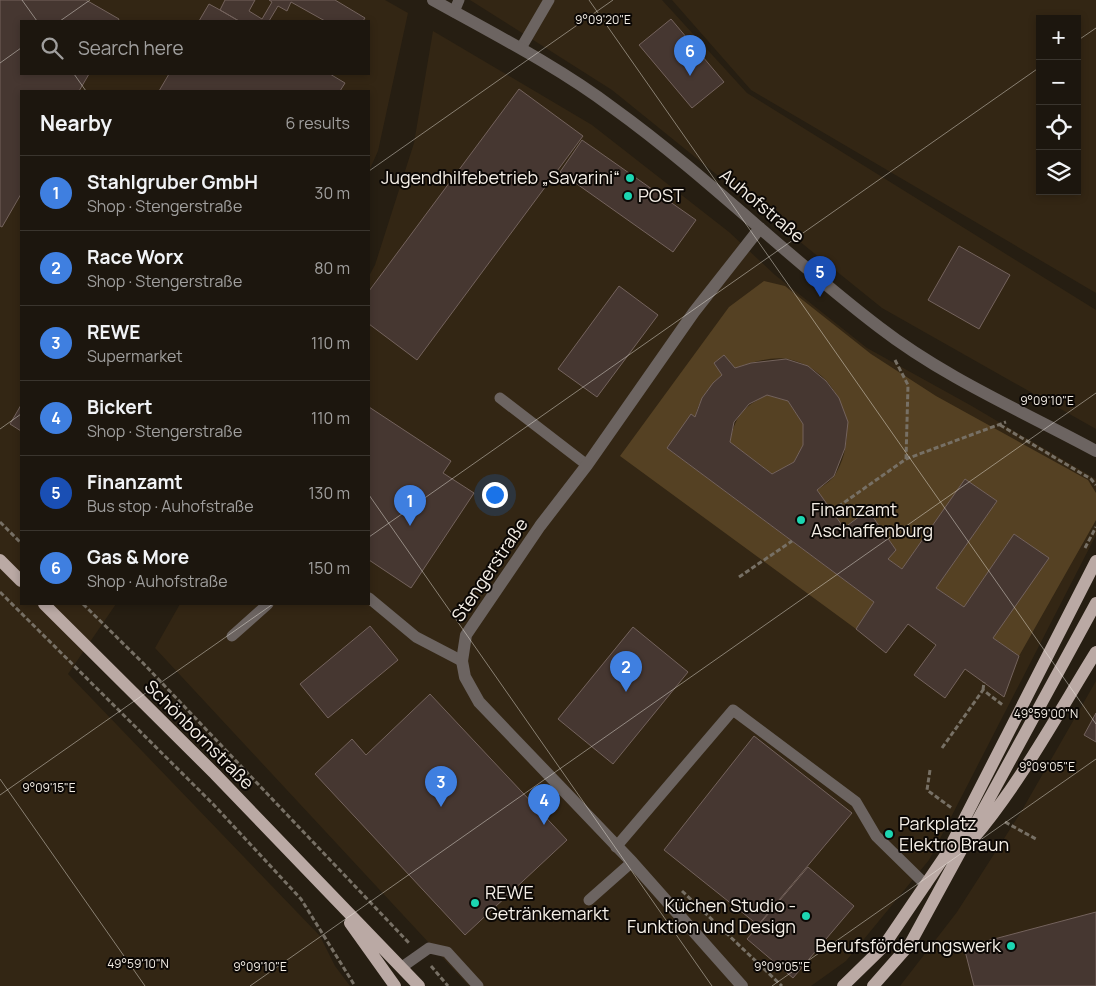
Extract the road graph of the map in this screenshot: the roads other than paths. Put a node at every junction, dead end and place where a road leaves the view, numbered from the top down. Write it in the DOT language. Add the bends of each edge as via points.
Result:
graph roads {
  1 [pos="459,0"];
  2 [pos="548,0"];
  3 [pos="438,1"];
  4 [pos="454,12"];
  5 [pos="522,48"];
  6 [pos="760,228"];
  7 [pos="500,398"];
  8 [pos="1096,451"];
  9 [pos="587,465"];
  10 [pos="0,560"];
  11 [pos="1096,561"];
  12 [pos="20,580"];
  13 [pos="370,599"];
  14 [pos="1096,603"];
  15 [pos="45,605"];
  16 [pos="267,605"];
  17 [pos="232,636"];
  18 [pos="1096,652"];
  19 [pos="462,661"];
  20 [pos="616,847"];
  21 [pos="953,855"];
  22 [pos="632,862"];
  23 [pos="926,885"];
  24 [pos="329,892"];
  25 [pos="589,900"];
  26 [pos="402,967"];
  27 [pos="395,986"];
  28 [pos="419,986"];
  29 [pos="478,986"];
  30 [pos="742,986"];
  31 [pos="844,986"];
  32 [pos="873,986"];
  1 -- 4 [label="lane"];
  2 -- 5 [label="lane"];
  3 -- 4 [label="street, Auhofstraße"];
  4 -- 5 [label="street, Auhofstraße"];
  5 -- 6 [label="street, Auhofstraße" via="612,107"];
  6 -- 8 [label="street, Auhofstraße" via="879,327 932,364"];
  6 -- 9 [label="street, Stengerstraße" via="694,312"];
  7 -- 9 [label="lane"];
  9 -- 19 [label="street, Stengerstraße" via="540,526 466,635"];
  10 -- 12 [label="main road"];
  11 -- 21 [label="main road"];
  13 -- 19 [label="lane" via="416,637"];
  14 -- 21 [label="main road" via="990,795"];
  15 -- 24 [label="main road, Schönbornstraße"];
  16 -- 17 [label="lane"];
  18 -- 21 [label="main road" via="994,814"];
  19 -- 20 [label="street, Stengerstraße" via="465,677 479,702"];
  20 -- 22 [label="street, Stengerstraße"];
  20 -- 23 [label="lane" via="733,710 856,802 876,836"];
  21 -- 23 [label="main road"];
  21 -- 32 [label="main road" via="910,944"];
  22 -- 25 [label="lane"];
  22 -- 30 [label="street, Stengerstraße"];
  23 -- 31 [label="main road" via="883,947"];
  24 -- 26 [label="main road, Schönbornstraße"];
  24 -- 27 [label="main road, Schönbornstraße"];
  26 -- 28 [label="main road, Schönbornstraße"];
  26 -- 29 [label="lane" via="429,948 446,952"];
}
